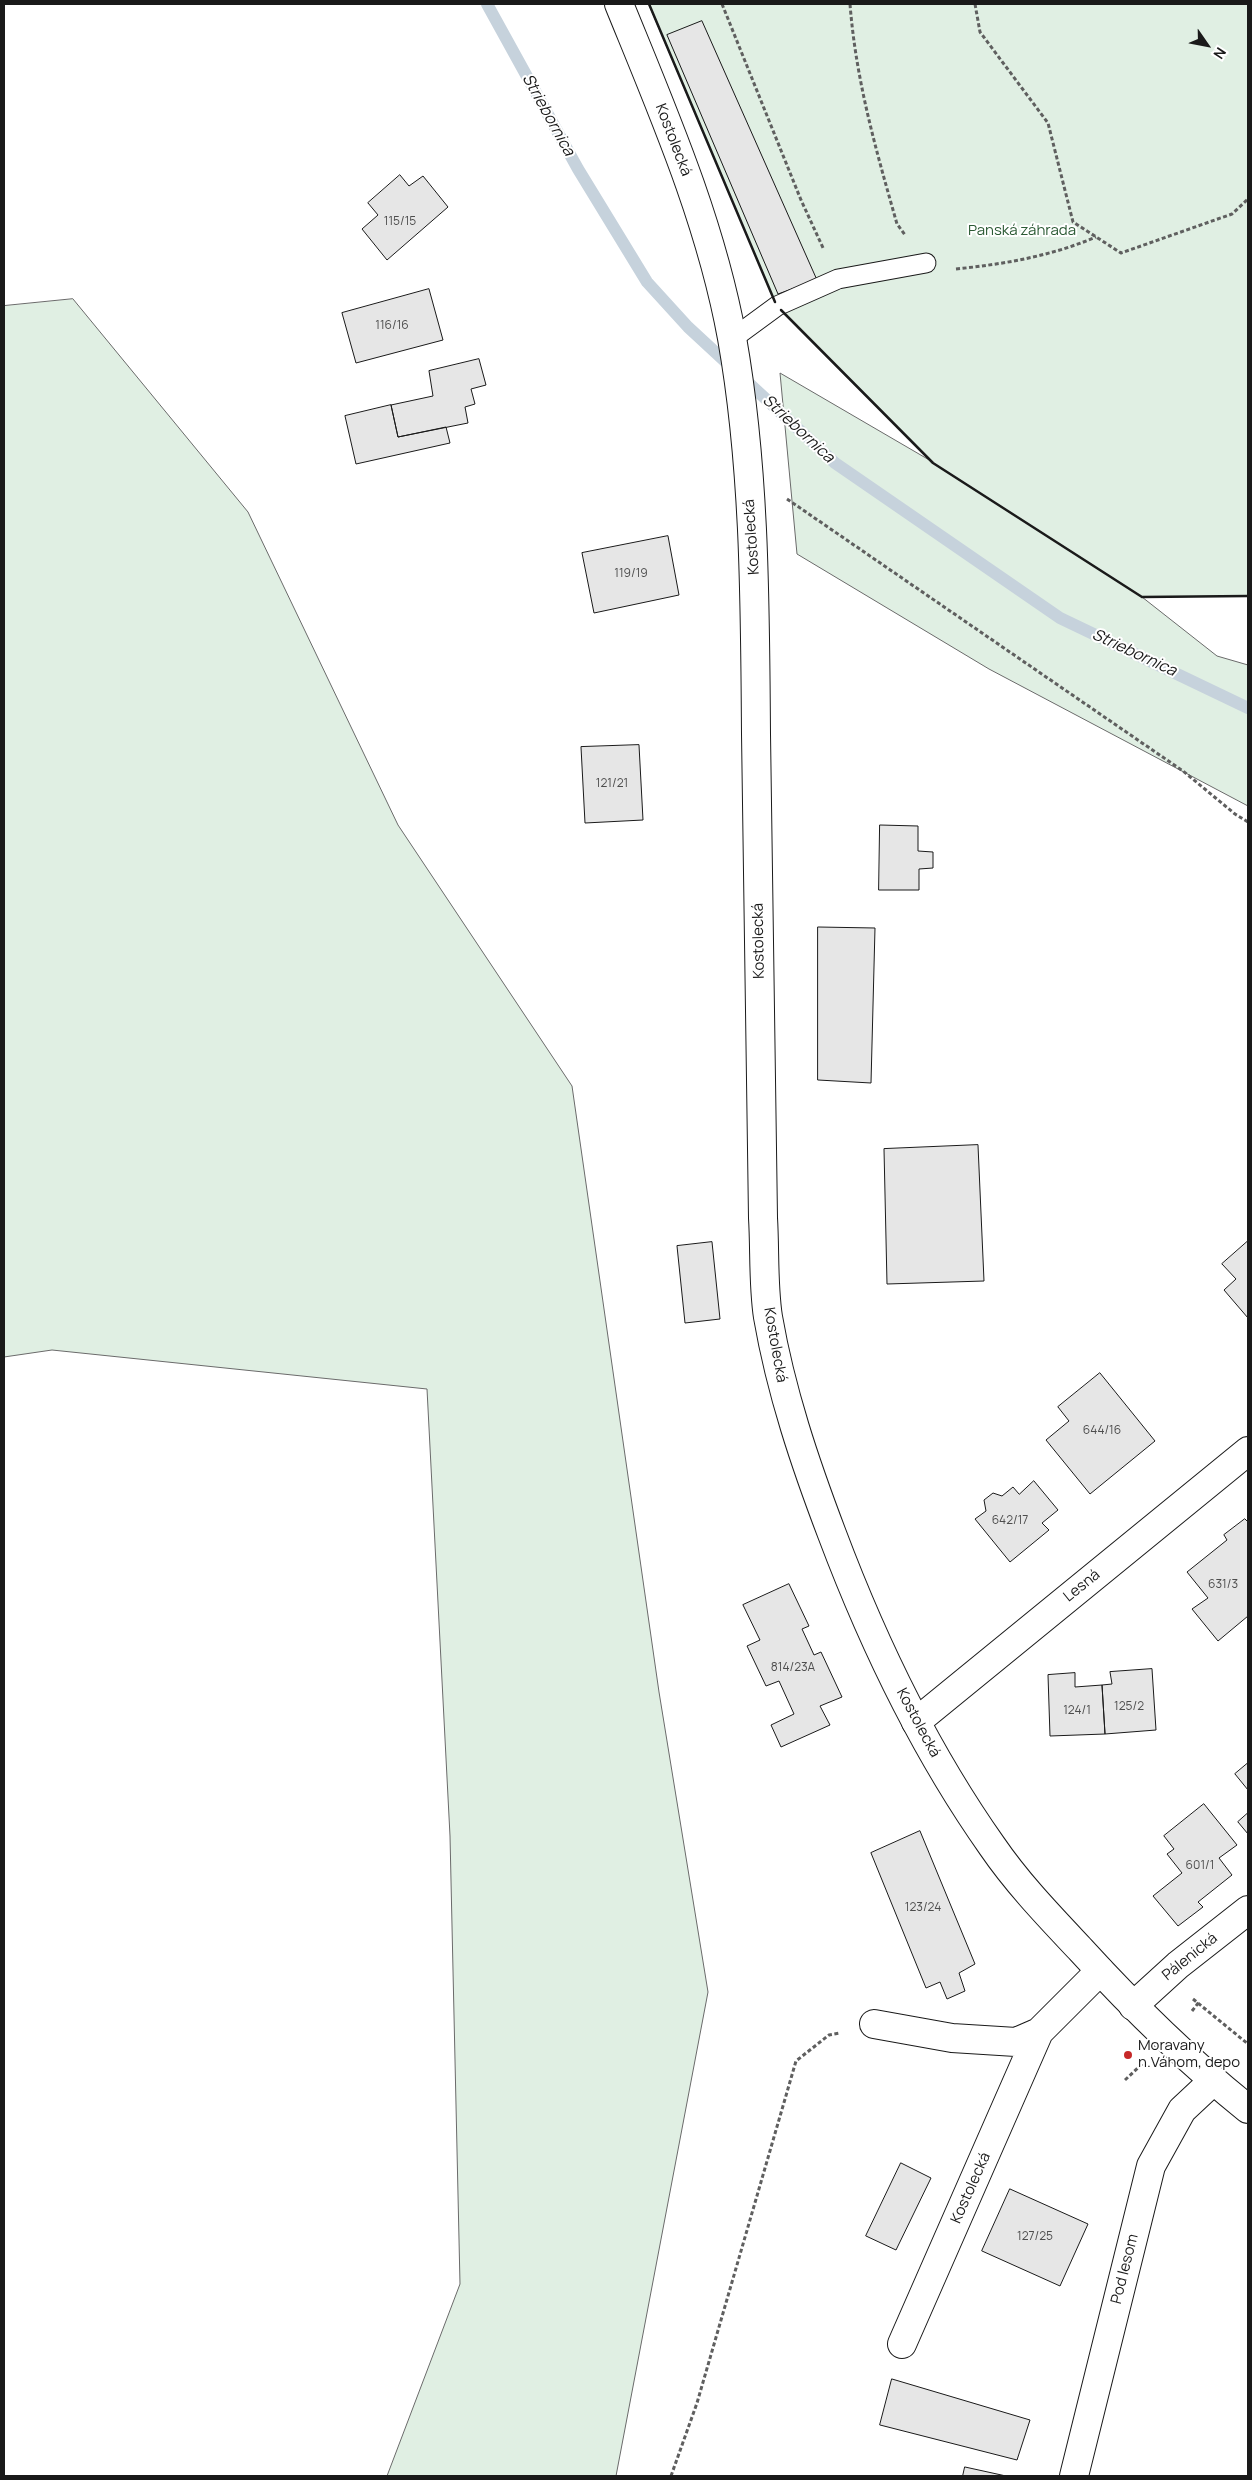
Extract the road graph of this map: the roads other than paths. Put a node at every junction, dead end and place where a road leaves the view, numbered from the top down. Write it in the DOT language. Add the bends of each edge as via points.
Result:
graph roads {
  1 [pos="618,4"];
  2 [pos="926,263"];
  3 [pos="732,339"];
  4 [pos="1248,1451"];
  5 [pos="916,1722"];
  6 [pos="1248,1910"];
  7 [pos="1100,1972"];
  8 [pos="1133,2006"];
  9 [pos="874,2024"];
  10 [pos="1039,2032"];
  11 [pos="1214,2081"];
  12 [pos="1248,2109"];
  13 [pos="902,2344"];
  14 [pos="1074,2476"];
  1 -- 3 [label="main road, Kostolecká" via="693,193 720,284"];
  2 -- 3 [label="lane" via="838,278 777,306"];
  3 -- 5 [label="main road, Kostolecká" via="744,430 754,568 761,1100 768,1314 781,1382 808,1470 873,1632"];
  4 -- 5 [label="main road, Lesná"];
  5 -- 7 [label="main road, Kostolecká" via="992,1847 1027,1892"];
  6 -- 8 [label="main road, Pálenická"];
  7 -- 8 [label="main road, Kostolecká"];
  7 -- 10 [label="main road"];
  8 -- 11 [label="main road, Kostolecká"];
  9 -- 10 [label="main road" via="952,2038 1016,2042"];
  10 -- 13 [label="main road, Kostolecká"];
  11 -- 12 [label="main road, Kostolecká"];
  11 -- 14 [label="main road, Pod lesom" via="1182,2110 1150,2166"];
}
